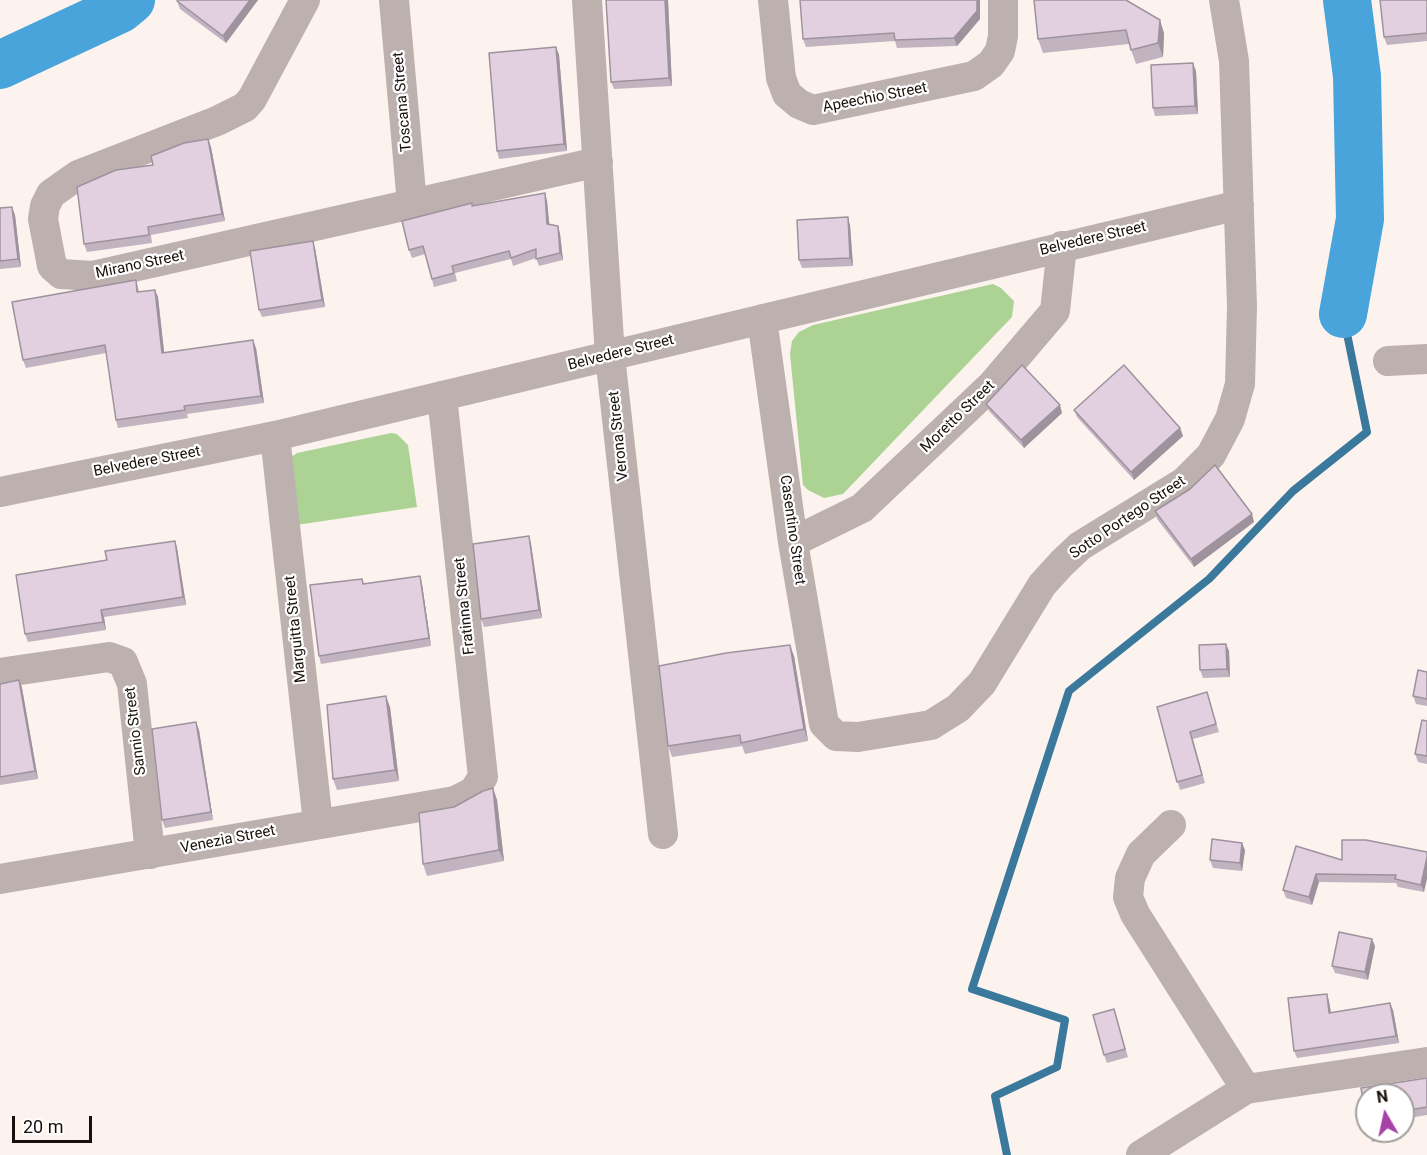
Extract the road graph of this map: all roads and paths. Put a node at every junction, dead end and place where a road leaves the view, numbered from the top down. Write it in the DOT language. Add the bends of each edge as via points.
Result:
graph roads {
  1 [pos="305,0"];
  2 [pos="394,0"];
  3 [pos="587,0"];
  4 [pos="773,0"];
  5 [pos="1003,0"];
  6 [pos="1224,0"];
  7 [pos="598,162"];
  8 [pos="412,204"];
  9 [pos="1239,205"];
  10 [pos="1062,246"];
  11 [pos="762,319"];
  12 [pos="610,356"];
  13 [pos="1427,359"];
  14 [pos="1388,361"];
  15 [pos="442,396"];
  16 [pos="275,436"];
  17 [pos="0,492"];
  18 [pos="793,542"];
  19 [pos="0,673"];
  20 [pos="836,736"];
  21 [pos="455,801"];
  22 [pos="318,823"];
  23 [pos="1171,825"];
  24 [pos="663,834"];
  25 [pos="150,854"];
  26 [pos="0,879"];
  27 [pos="1427,1062"];
  28 [pos="1246,1089"];
  29 [pos="1141,1155"];
  1 -- 8 [label="street, Mirano Street" via="244,108 78,175 51,194 43,219 52,266 61,274 93,276"];
  2 -- 8 [label="street, Toscana Street"];
  3 -- 7 [label="street, Verona Street"];
  4 -- 5 [label="street, Apeechio Street" via="781,78 787,94 813,110 974,76 991,64 1000,51"];
  6 -- 9 [label="street, Sotto Portego Street" via="1234,62"];
  7 -- 8 [label="street, Mirano Street"];
  7 -- 12 [label="street, Verona Street"];
  9 -- 10 [label="street, Belvedere Street"];
  9 -- 20 [label="street, Sotto Portego Street" via="1240,384 1230,420 1211,455 1184,482 1080,546 1062,563 1042,585 982,683 958,708 931,725 858,737"];
  10 -- 11 [label="street, Belvedere Street"];
  10 -- 18 [label="street, Moretto Street" via="1055,310 992,385 862,508"];
  11 -- 12 [label="street, Belvedere Street"];
  11 -- 18 [label="street, Casentino Street"];
  12 -- 15 [label="street, Belvedere Street"];
  12 -- 24 [label="street, Verona Street"];
  13 -- 14 [label="street"];
  15 -- 16 [label="street, Belvedere Street"];
  15 -- 21 [label="street, Fratinna Street" via="483,777 473,792"];
  16 -- 17 [label="street, Belvedere Street"];
  16 -- 22 [label="street, Marguitta Street"];
  18 -- 20 [label="street, Casentino Street" via="820,709 824,724"];
  19 -- 25 [label="street, Sannio Street" via="110,657 123,662 132,684"];
  21 -- 22 [label="street, Venezia Street"];
  22 -- 25 [label="street, Venezia Street"];
  23 -- 28 [label="street" via="1141,855 1130,878 1128,897"];
  25 -- 26 [label="street, Venezia Street"];
  27 -- 28 [label="street"];
  28 -- 29 [label="street"];
}
